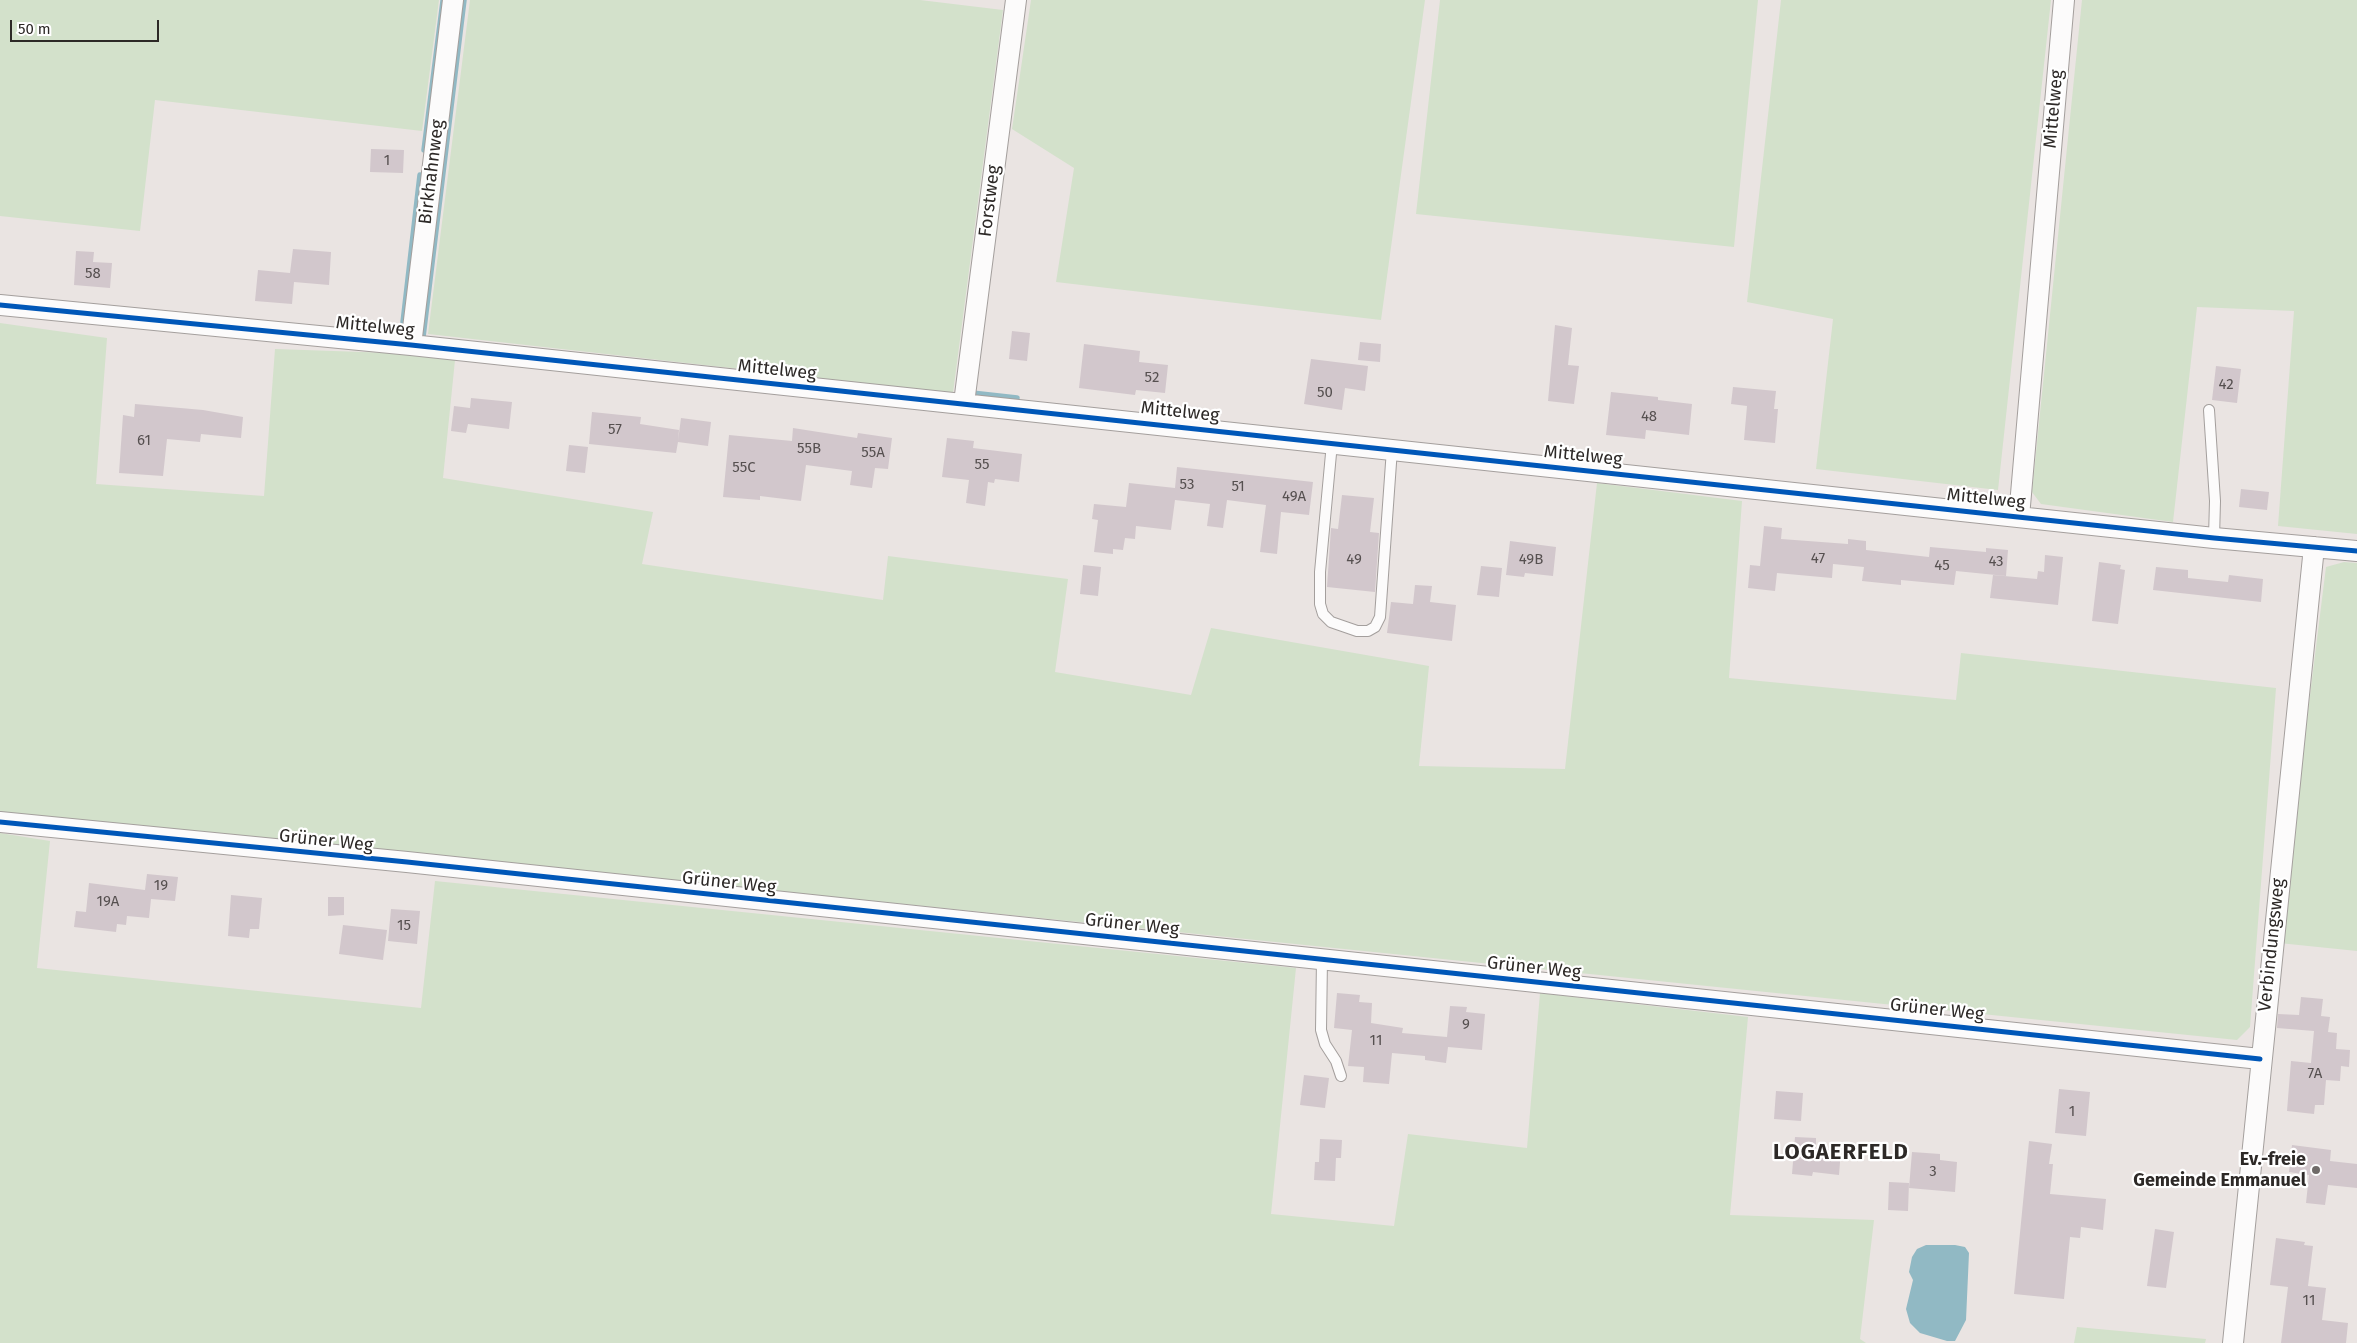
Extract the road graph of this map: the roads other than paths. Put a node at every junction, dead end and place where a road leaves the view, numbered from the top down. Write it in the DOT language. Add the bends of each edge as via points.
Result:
graph roads {
  1 [pos="453,0"];
  2 [pos="1016,0"];
  3 [pos="2064,0"];
  4 [pos="0,305"];
  5 [pos="410,345"];
  6 [pos="964,403"];
  7 [pos="2210,410"];
  8 [pos="1332,443"];
  9 [pos="1392,449"];
  10 [pos="2019,517"];
  11 [pos="2214,538"];
  12 [pos="2314,547"];
  13 [pos="2357,552"];
  14 [pos="0,822"];
  15 [pos="1322,959"];
  16 [pos="2260,1058"];
  17 [pos="1341,1076"];
  18 [pos="2233,1343"];
  1 -- 5 [label="street, Birkhahnweg"];
  2 -- 6 [label="street, Forstweg"];
  3 -- 10 [label="street, Mittelweg"];
  4 -- 5 [label="street, Mittelweg"];
  5 -- 6 [label="street, Mittelweg"];
  6 -- 8 [label="street, Mittelweg"];
  7 -- 11 [label="lane" via="2216,501"];
  8 -- 9 [label="street, Mittelweg"];
  8 -- 9 [label="lane" via="1320,604 1323,614 1331,622 1357,631 1375,627 1380,617"];
  9 -- 10 [label="street, Mittelweg"];
  10 -- 11 [label="street, Mittelweg"];
  11 -- 12 [label="street, Mittelweg"];
  12 -- 13 [label="street, Mittelweg"];
  12 -- 16 [label="street, Verbindungsweg"];
  14 -- 15 [label="street, Grüner Weg"];
  15 -- 16 [label="street, Grüner Weg"];
  15 -- 17 [label="lane" via="1321,1030"];
  16 -- 18 [label="street, Verbindungsweg"];
}
